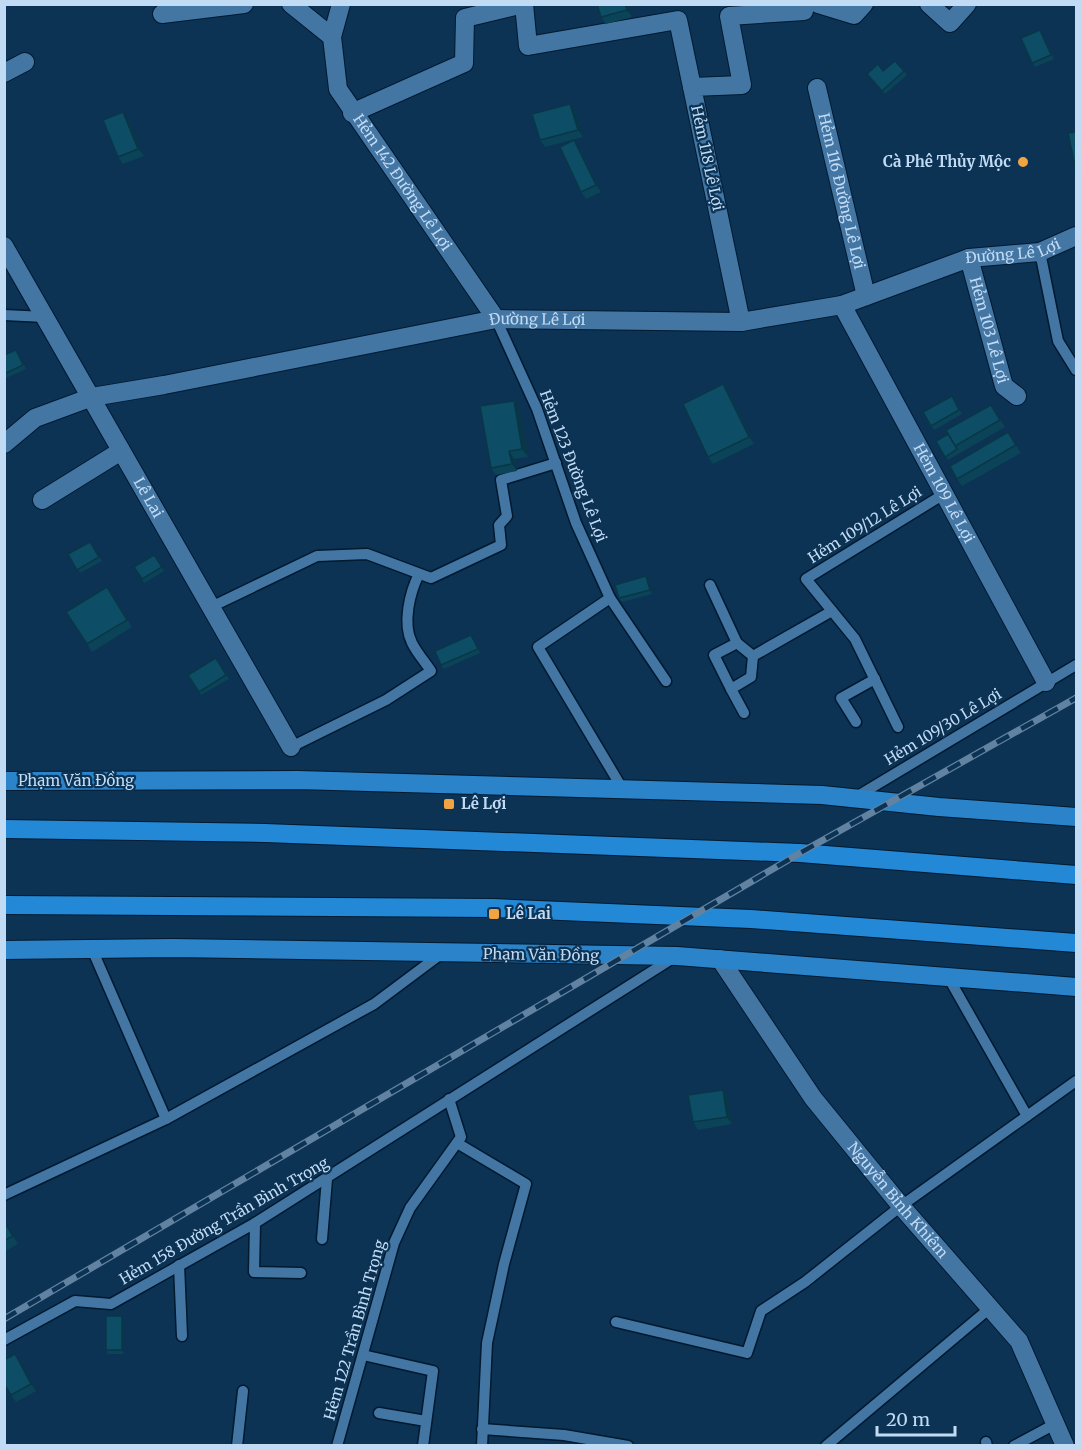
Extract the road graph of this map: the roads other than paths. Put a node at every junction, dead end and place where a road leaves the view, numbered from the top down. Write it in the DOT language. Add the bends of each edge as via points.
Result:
graph roads {
  1 [pos="244,4"];
  2 [pos="291,4"];
  3 [pos="341,4"];
  4 [pos="523,4"];
  5 [pos="804,4"];
  6 [pos="818,4"];
  7 [pos="864,4"];
  8 [pos="929,4"];
  9 [pos="967,4"];
  10 [pos="725,10"];
  11 [pos="162,14"];
  12 [pos="332,37"];
  13 [pos="25,62"];
  14 [pos="4,73"];
  15 [pos="692,87"];
  16 [pos="817,88"];
  17 [pos="352,113"];
  18 [pos="1077,236"];
  19 [pos="4,246"];
  20 [pos="1040,252"];
  21 [pos="969,258"];
  22 [pos="866,296"];
  23 [pos="842,305"];
  24 [pos="4,315"];
  25 [pos="45,317"];
  26 [pos="496,320"];
  27 [pos="741,322"];
  28 [pos="1077,370"];
  29 [pos="1017,396"];
  30 [pos="92,397"];
  31 [pos="4,444"];
  32 [pos="122,451"];
  33 [pos="556,463"];
  34 [pos="944,494"];
  35 [pos="42,500"];
  36 [pos="419,573"];
  37 [pos="710,585"];
  38 [pos="610,598"];
  39 [pos="211,607"];
  40 [pos="832,611"];
  41 [pos="737,644"];
  42 [pos="753,656"];
  43 [pos="1077,665"];
  44 [pos="875,679"];
  45 [pos="666,681"];
  46 [pos="1046,682"];
  47 [pos="731,689"];
  48 [pos="744,712"];
  49 [pos="856,722"];
  50 [pos="898,727"];
  51 [pos="291,747"];
  52 [pos="4,781"];
  53 [pos="622,788"];
  54 [pos="856,797"];
  55 [pos="1077,817"];
  56 [pos="4,829"];
  57 [pos="1077,875"];
  58 [pos="4,905"];
  59 [pos="1077,943"];
  60 [pos="92,949"];
  61 [pos="4,950"];
  62 [pos="441,954"];
  63 [pos="677,956"];
  64 [pos="720,959"];
  65 [pos="947,975"];
  66 [pos="1077,987"];
  67 [pos="1077,1081"];
  68 [pos="448,1099"];
  69 [pos="1027,1116"];
  70 [pos="166,1119"];
  71 [pos="457,1143"];
  72 [pos="327,1179"];
  73 [pos="4,1196"];
  74 [pos="901,1206"];
  75 [pos="255,1223"];
  76 [pos="322,1239"];
  77 [pos="179,1265"];
  78 [pos="301,1273"];
  79 [pos="990,1308"];
  80 [pos="616,1322"];
  81 [pos="182,1336"];
  82 [pos="4,1340"];
  83 [pos="363,1355"];
  84 [pos="243,1391"];
  85 [pos="379,1413"];
  86 [pos="426,1421"];
  87 [pos="1055,1424"];
  88 [pos="482,1429"];
  89 [pos="237,1446"];
  90 [pos="337,1446"];
  91 [pos="423,1446"];
  92 [pos="482,1446"];
  93 [pos="628,1446"];
  94 [pos="826,1446"];
  95 [pos="1014,1446"];
  96 [pos="1065,1446"];
  1 -- 11 [label="street"];
  2 -- 12 [label="street"];
  3 -- 12 [label="street"];
  4 -- 15 [label="street" via="528,46 678,20"];
  4 -- 17 [label="street" via="465,18 464,63"];
  5 -- 10 [label="street, Hẻm 118 Lê Lợi" via="804,11"];
  6 -- 7 [label="street" via="854,15"];
  8 -- 9 [label="street" via="950,23"];
  10 -- 15 [label="street, Hẻm 118 Lê Lợi" via="742,85"];
  12 -- 17 [label="street, Hẻm 142 Đường Lê Lợi" via="338,89"];
  13 -- 14 [label="street"];
  15 -- 27 [label="street, Hẻm 118 Lê Lợi"];
  16 -- 22 [label="street, Hẻm 116 Đường Lê Lợi"];
  17 -- 26 [label="street, Hẻm 142 Đường Lê Lợi"];
  18 -- 20 [label="street, Đường Lê Lợi"];
  19 -- 25 [label="street, Lê Lai"];
  20 -- 21 [label="street, Đường Lê Lợi"];
  20 -- 28 [label="lane" via="1058,341"];
  21 -- 22 [label="street, Đường Lê Lợi"];
  21 -- 29 [label="street, Hẻm 103 Lê Lợi" via="1004,386"];
  22 -- 23 [label="street, Đường Lê Lợi"];
  23 -- 27 [label="street, Đường Lê Lợi"];
  23 -- 34 [label="street, Hẻm 109 Lê Lợi"];
  24 -- 25 [label="lane"];
  25 -- 30 [label="street, Lê Lai"];
  26 -- 27 [label="street, Đường Lê Lợi"];
  26 -- 30 [label="street, Đường Lê Lợi"];
  26 -- 33 [label="lane, Hẻm 123 Đường Lê Lợi" via="537,409"];
  30 -- 31 [label="street, Đường Lê Lợi" via="35,418"];
  30 -- 32 [label="street, Lê Lai"];
  32 -- 35 [label="street"];
  32 -- 39 [label="street, Lê Lai"];
  33 -- 36 [label="lane" via="501,480 507,516 499,525 501,545 431,578"];
  33 -- 38 [label="lane, Hẻm 123 Đường Lê Lợi" via="576,524"];
  34 -- 40 [label="lane, Hẻm 109/12 Lê Lợi" via="806,579"];
  34 -- 46 [label="street, Hẻm 109 Lê Lợi"];
  36 -- 39 [label="lane" via="367,554 317,556"];
  36 -- 51 [label="lane" via="411,589 411,641 431,671 386,700"];
  37 -- 41 [label="lane"];
  38 -- 45 [label="lane, Hẻm 123 Đường Lê Lợi"];
  38 -- 53 [label="lane" via="538,647"];
  39 -- 51 [label="street, Lê Lai"];
  40 -- 42 [label="lane"];
  40 -- 44 [label="lane, Hẻm 109/12 Lê Lợi" via="855,639"];
  41 -- 42 [label="lane"];
  41 -- 47 [label="lane" via="714,655"];
  42 -- 47 [label="lane" via="751,677"];
  43 -- 46 [label="lane, Hẻm 109/30 Lê Lợi"];
  44 -- 49 [label="lane" via="841,698"];
  44 -- 50 [label="lane, Hẻm 109/12 Lê Lợi"];
  46 -- 54 [label="lane, Hẻm 109/30 Lê Lợi"];
  47 -- 48 [label="lane"];
  52 -- 53 [label="main road, Phạm Văn Đồng" via="298,780"];
  53 -- 54 [label="main road, Phạm Văn Đồng"];
  54 -- 55 [label="main road, Phạm Văn Đồng"];
  56 -- 57 [label="highway" via="266,833 800,854"];
  58 -- 59 [label="highway" via="493,908 752,920"];
  60 -- 61 [label="main road, Phạm Văn Đồng"];
  60 -- 62 [label="main road, Phạm Văn Đồng"];
  60 -- 70 [label="lane"];
  62 -- 63 [label="main road, Phạm Văn Đồng"];
  62 -- 70 [label="lane" via="374,1004"];
  63 -- 64 [label="main road, Phạm Văn Đồng"];
  63 -- 68 [label="lane, Hẻm 158 Đường Trần Bình Trọng"];
  64 -- 65 [label="main road, Phạm Văn Đồng"];
  64 -- 74 [label="street, Nguyễn Bỉnh Khiêm" via="813,1098"];
  65 -- 66 [label="main road, Phạm Văn Đồng"];
  65 -- 69 [label="lane"];
  67 -- 69 [label="lane"];
  68 -- 71 [label="lane" via="461,1137"];
  68 -- 72 [label="lane, Hẻm 158 Đường Trần Bình Trọng"];
  69 -- 74 [label="lane"];
  70 -- 73 [label="lane"];
  71 -- 83 [label="lane, Hẻm 122 Trần Bình Trọng" via="410,1208 394,1243"];
  71 -- 88 [label="lane" via="526,1184 487,1343"];
  72 -- 75 [label="lane, Hẻm 158 Đường Trần Bình Trọng"];
  72 -- 76 [label="lane"];
  74 -- 79 [label="street, Nguyễn Bỉnh Khiêm"];
  74 -- 80 [label="lane" via="806,1282 761,1311 747,1353"];
  75 -- 77 [label="lane, Hẻm 158 Đường Trần Bình Trọng"];
  75 -- 78 [label="lane" via="254,1272"];
  77 -- 81 [label="lane"];
  77 -- 82 [label="lane, Hẻm 158 Đường Trần Bình Trọng" via="111,1304 75,1301"];
  79 -- 87 [label="street, Nguyễn Bỉnh Khiêm" via="1019,1341"];
  79 -- 94 [label="lane"];
  83 -- 86 [label="lane" via="433,1371"];
  83 -- 90 [label="lane, Hẻm 122 Trần Bình Trọng"];
  84 -- 89 [label="lane"];
  85 -- 86 [label="lane"];
  86 -- 91 [label="lane"];
  87 -- 95 [label="lane"];
  87 -- 96 [label="street, Nguyễn Bỉnh Khiêm"];
  88 -- 92 [label="lane"];
  88 -- 93 [label="lane" via="564,1435"];
}
